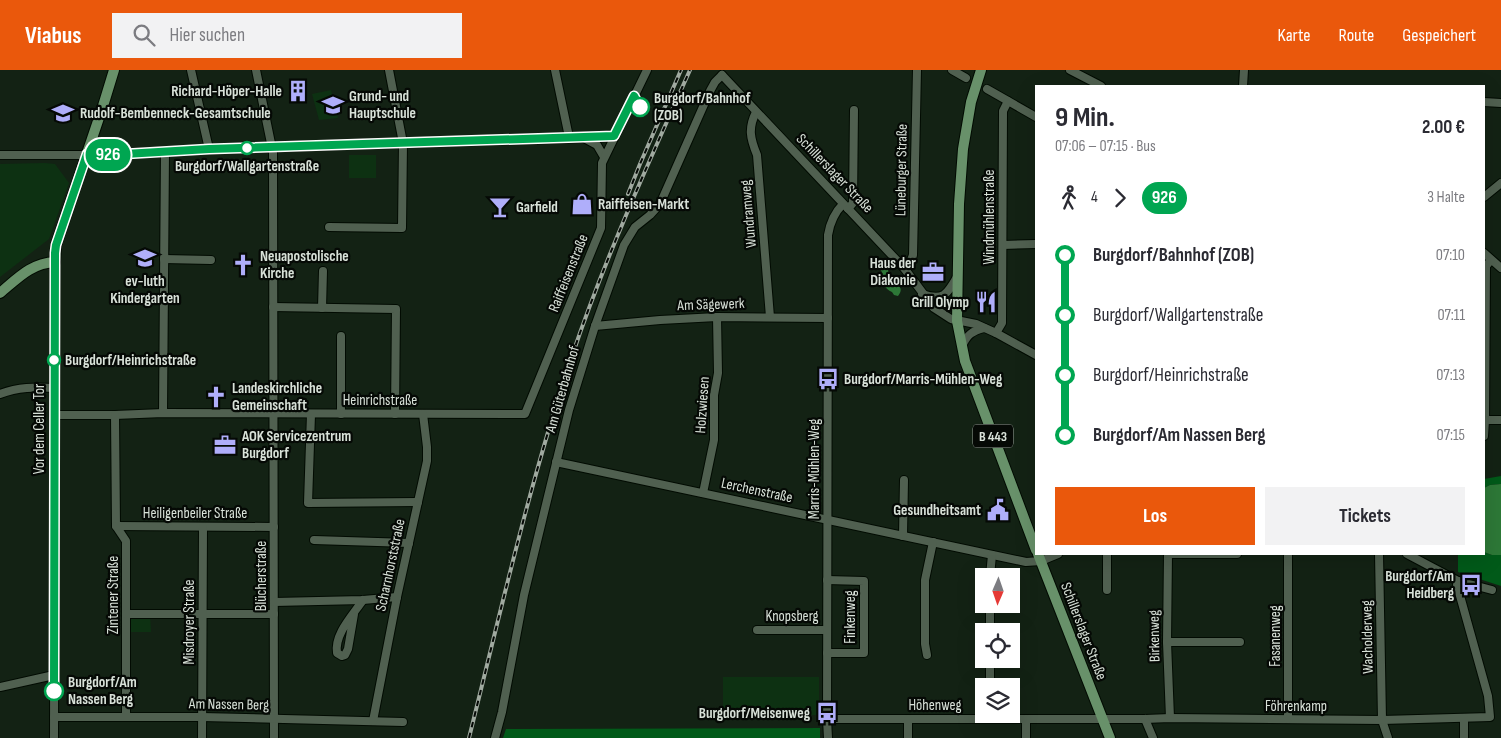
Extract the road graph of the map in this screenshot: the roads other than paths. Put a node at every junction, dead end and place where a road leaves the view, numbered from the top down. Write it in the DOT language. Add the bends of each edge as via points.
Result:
graph roads {
  1 [pos="114,70"];
  2 [pos="191,70"];
  3 [pos="256,70"];
  4 [pos="389,70"];
  5 [pos="555,70"];
  6 [pos="647,70"];
  7 [pos="917,70"];
  8 [pos="952,70"];
  9 [pos="981,70"];
  10 [pos="1070,70"];
  11 [pos="1244,70"];
  12 [pos="722,72"];
  13 [pos="966,78"];
  14 [pos="1099,85"];
  15 [pos="1243,85"];
  16 [pos="987,89"];
  17 [pos="1008,101"];
  18 [pos="1485,102"];
  19 [pos="1501,103"];
  20 [pos="854,110"];
  21 [pos="756,112"];
  22 [pos="1035,116"];
  23 [pos="614,136"];
  24 [pos="569,137"];
  25 [pos="582,137"];
  26 [pos="402,143"];
  27 [pos="272,147"];
  28 [pos="209,149"];
  29 [pos="164,152"];
  30 [pos="87,154"];
  31 [pos="0,155"];
  32 [pos="604,157"];
  33 [pos="1501,183"];
  34 [pos="1485,195"];
  35 [pos="846,206"];
  36 [pos="329,227"];
  37 [pos="1003,244"];
  38 [pos="1035,244"];
  39 [pos="1485,254"];
  40 [pos="164,259"];
  41 [pos="211,260"];
  42 [pos="1491,260"];
  43 [pos="54,262"];
  44 [pos="904,268"];
  45 [pos="1501,268"];
  46 [pos="323,271"];
  47 [pos="957,276"];
  48 [pos="0,293"];
  49 [pos="922,294"];
  50 [pos="272,307"];
  51 [pos="322,308"];
  52 [pos="718,317"];
  53 [pos="770,317"];
  54 [pos="828,318"];
  55 [pos="957,321"];
  56 [pos="595,326"];
  57 [pos="984,328"];
  58 [pos="996,332"];
  59 [pos="340,336"];
  60 [pos="1485,343"];
  61 [pos="962,348"];
  62 [pos="1035,354"];
  63 [pos="54,388"];
  64 [pos="0,394"];
  65 [pos="163,413"];
  66 [pos="274,414"];
  67 [pos="310,414"];
  68 [pos="341,414"];
  69 [pos="396,414"];
  70 [pos="423,414"];
  71 [pos="525,414"];
  72 [pos="54,415"];
  73 [pos="115,415"];
  74 [pos="1485,420"];
  75 [pos="1501,420"];
  76 [pos="556,462"];
  77 [pos="904,480"];
  78 [pos="703,493"];
  79 [pos="418,502"];
  80 [pos="827,519"];
  81 [pos="116,526"];
  82 [pos="203,527"];
  83 [pos="274,527"];
  84 [pos="903,536"];
  85 [pos="314,540"];
  86 [pos="933,542"];
  87 [pos="409,543"];
  88 [pos="1035,547"];
  89 [pos="992,555"];
  90 [pos="1052,555"];
  91 [pos="1107,555"];
  92 [pos="1168,555"];
  93 [pos="1288,555"];
  94 [pos="1379,555"];
  95 [pos="1410,555"];
  96 [pos="1039,557"];
  97 [pos="991,568"];
  98 [pos="827,580"];
  99 [pos="1458,580"];
  100 [pos="1107,590"];
  101 [pos="1492,590"];
  102 [pos="397,597"];
  103 [pos="362,600"];
  104 [pos="274,602"];
  105 [pos="202,613"];
  106 [pos="126,614"];
  107 [pos="274,614"];
  108 [pos="354,614"];
  109 [pos="757,630"];
  110 [pos="827,630"];
  111 [pos="1167,642"];
  112 [pos="1240,642"];
  113 [pos="827,653"];
  114 [pos="927,655"];
  115 [pos="54,675"];
  116 [pos="0,687"];
  117 [pos="54,717"];
  118 [pos="126,717"];
  119 [pos="202,717"];
  120 [pos="975,717"];
  121 [pos="1020,718"];
  122 [pos="1170,718"];
  123 [pos="1464,718"];
  124 [pos="274,719"];
  125 [pos="827,719"];
  126 [pos="908,719"];
  127 [pos="1026,719"];
  128 [pos="1102,719"];
  129 [pos="1145,719"];
  130 [pos="1288,719"];
  131 [pos="1382,720"];
  132 [pos="373,721"];
  133 [pos="403,722"];
  134 [pos="54,738"];
  135 [pos="202,738"];
  136 [pos="274,738"];
  137 [pos="495,738"];
  138 [pos="828,738"];
  139 [pos="908,738"];
  140 [pos="1026,738"];
  141 [pos="1110,738"];
  142 [pos="1153,738"];
  143 [pos="1388,738"];
  144 [pos="1464,738"];
  1 -- 30 [label="main road, Vor dem Celler Tor"];
  2 -- 28 [label="street"];
  3 -- 27 [label="street, Blücherstraße"];
  4 -- 26 [label="street"];
  5 -- 24 [label="street"];
  6 -- 23 [label="street, Raiffeisenstraße"];
  7 -- 44 [label="street, Lüneburger Straße" via="913,255"];
  8 -- 13 [label="street"];
  9 -- 47 [label="main road, B 443" via="971,102 963,149"];
  10 -- 14 [label="street"];
  11 -- 15 [label="street"];
  12 -- 21 [label="street, Schillerslager Straße"];
  12 -- 56 [label="street, Am Güterbahnhof" via="710,91 660,204 634,227 624,246"];
  16 -- 17 [label="street"];
  17 -- 22 [label="street"];
  17 -- 37 [label="street, Windmühlenstraße" via="1004,111"];
  18 -- 19 [label="street"];
  20 -- 35 [label="street" via="852,203"];
  21 -- 35 [label="street, Schillerslager Straße"];
  21 -- 53 [label="street, Wundramweg" via="750,124 757,155"];
  23 -- 25 [label="street"];
  23 -- 32 [label="street, Raiffeisenstraße"];
  24 -- 25 [label="street"];
  24 -- 26 [label="street"];
  25 -- 32 [label="street" via="597,145"];
  26 -- 27 [label="street"];
  26 -- 36 [label="street" via="402,228"];
  27 -- 28 [label="street"];
  27 -- 50 [label="street, Blücherstraße"];
  28 -- 29 [label="street"];
  29 -- 30 [label="street"];
  29 -- 40 [label="street"];
  30 -- 31 [label="street"];
  30 -- 43 [label="main road, Vor dem Celler Tor" via="56,245"];
  32 -- 71 [label="street, Raiffeisenstraße" via="600,228"];
  33 -- 34 [label="street"];
  35 -- 44 [label="street, Schillerslager Straße"];
  35 -- 54 [label="street, Marris-Mühlen-Weg" via="835,211 829,226"];
  37 -- 38 [label="street"];
  37 -- 58 [label="street, Windmühlenstraße" via="1002,323"];
  39 -- 42 [label="street"];
  40 -- 41 [label="street"];
  40 -- 65 [label="street"];
  42 -- 45 [label="street"];
  42 -- 60 [label="street" via="1486,266"];
  43 -- 48 [label="main road" via="32,267"];
  43 -- 63 [label="street, Vor dem Celler Tor"];
  44 -- 49 [label="street, Schillerslager Straße"];
  46 -- 51 [label="street"];
  47 -- 49 [label="street" via="943,296"];
  47 -- 55 [label="main road, B 443"];
  49 -- 55 [label="street, Schillerslager Straße" via="943,316"];
  50 -- 51 [label="street"];
  50 -- 66 [label="street, Blücherstraße"];
  51 -- 69 [label="street" via="396,309"];
  52 -- 53 [label="street, Am Sägewerk"];
  52 -- 56 [label="street, Am Sägewerk"];
  52 -- 78 [label="street, Holzwiesen" via="714,440"];
  53 -- 54 [label="street, Am Sägewerk"];
  54 -- 80 [label="street, Marris-Mühlen-Weg"];
  55 -- 57 [label="street, Schillerslager Straße"];
  55 -- 61 [label="main road, B 443"];
  56 -- 76 [label="street, Am Güterbahnhof"];
  57 -- 58 [label="street, Schillerslager Straße"];
  57 -- 61 [label="street" via="969,334"];
  58 -- 62 [label="street, Schillerslager Straße"];
  59 -- 68 [label="street"];
  61 -- 88 [label="main road, B 443"];
  63 -- 64 [label="street" via="28,387"];
  63 -- 72 [label="street, Vor dem Celler Tor"];
  65 -- 66 [label="street, Heinrichstraße"];
  65 -- 73 [label="street, Heinrichstraße"];
  66 -- 67 [label="street, Heinrichstraße"];
  66 -- 83 [label="street, Blücherstraße"];
  67 -- 68 [label="street, Heinrichstraße"];
  67 -- 79 [label="street" via="308,503"];
  68 -- 69 [label="street, Heinrichstraße"];
  69 -- 70 [label="street, Heinrichstraße"];
  70 -- 71 [label="street, Heinrichstraße"];
  70 -- 79 [label="street, Scharnhorststraße" via="427,461"];
  72 -- 73 [label="street, Heinrichstraße"];
  72 -- 115 [label="street, Vor dem Celler Tor"];
  73 -- 81 [label="street, Zintener Straße"];
  74 -- 75 [label="street"];
  76 -- 78 [label="street, Lerchenstraße"];
  76 -- 137 [label="street, Am Güterbahnhof" via="524,595"];
  77 -- 84 [label="street"];
  78 -- 80 [label="street, Lerchenstraße"];
  79 -- 87 [label="street, Scharnhorststraße"];
  80 -- 84 [label="street, Lerchenstraße"];
  80 -- 98 [label="street, Marris-Mühlen-Weg"];
  81 -- 82 [label="street, Heiligenbeiler Straße"];
  81 -- 106 [label="street, Zintener Straße" via="126,541"];
  82 -- 83 [label="street, Heiligenbeiler Straße"];
  82 -- 105 [label="street, Misdroyer Straße"];
  83 -- 104 [label="street, Blücherstraße"];
  84 -- 86 [label="street, Lerchenstraße"];
  85 -- 87 [label="street"];
  86 -- 89 [label="street, Lerchenstraße"];
  86 -- 114 [label="street" via="925,580"];
  87 -- 102 [label="street, Scharnhorststraße"];
  89 -- 96 [label="street, Lerchenstraße" via="1026,562"];
  89 -- 97 [label="street"];
  90 -- 96 [label="street"];
  91 -- 100 [label="street"];
  92 -- 111 [label="street, Birkenweg"];
  93 -- 130 [label="street, Fasanenweg"];
  94 -- 131 [label="street, Wacholderweg"];
  95 -- 99 [label="street"];
  96 -- 128 [label="main road, Schillerslager Straße"];
  98 -- 110 [label="street, Marris-Mühlen-Weg"];
  98 -- 113 [label="street, Finkenweg" via="864,581 864,653"];
  99 -- 101 [label="street"];
  99 -- 123 [label="street, Föhrenkamp" via="1488,696 1490,717"];
  102 -- 103 [label="street"];
  102 -- 132 [label="street, Scharnhorststraße"];
  103 -- 104 [label="street"];
  103 -- 108 [label="street"];
  104 -- 107 [label="street, Blücherstraße"];
  105 -- 106 [label="street"];
  105 -- 107 [label="street"];
  105 -- 119 [label="street, Misdroyer Straße"];
  106 -- 118 [label="street, Zintener Straße"];
  107 -- 124 [label="street, Blücherstraße"];
  108 -- 108 [label="street" via="344,627 338,644 337,653 342,656 347,653"];
  109 -- 110 [label="street, Knopsberg"];
  110 -- 113 [label="street, Marris-Mühlen-Weg"];
  111 -- 112 [label="street"];
  111 -- 122 [label="street, Birkenweg"];
  113 -- 125 [label="street, Marris-Mühlen-Weg"];
  115 -- 116 [label="street"];
  115 -- 117 [label="street, Vor dem Celler Tor"];
  117 -- 118 [label="street, Am Nassen Berg"];
  117 -- 134 [label="street, Vor dem Celler Tor"];
  118 -- 119 [label="street, Am Nassen Berg"];
  119 -- 124 [label="street, Am Nassen Berg"];
  119 -- 135 [label="street, Misdroyer Straße"];
  120 -- 126 [label="street, Höhenweg"];
  121 -- 127 [label="street, Höhenweg"];
  122 -- 129 [label="street, Föhrenkamp"];
  122 -- 130 [label="street, Föhrenkamp"];
  123 -- 131 [label="street, Föhrenkamp"];
  123 -- 144 [label="street"];
  124 -- 132 [label="street, Am Nassen Berg"];
  124 -- 136 [label="street, Blücherstraße"];
  125 -- 126 [label="street, Höhenweg"];
  125 -- 138 [label="street, Marris-Mühlen-Weg"];
  126 -- 139 [label="street"];
  127 -- 128 [label="street, Höhenweg"];
  127 -- 140 [label="street"];
  128 -- 129 [label="street, Föhrenkamp"];
  128 -- 141 [label="main road, Schillerslager Straße"];
  129 -- 142 [label="street"];
  130 -- 131 [label="street, Föhrenkamp"];
  131 -- 143 [label="street, Wacholderweg"];
  132 -- 133 [label="street, Am Nassen Berg"];
}
